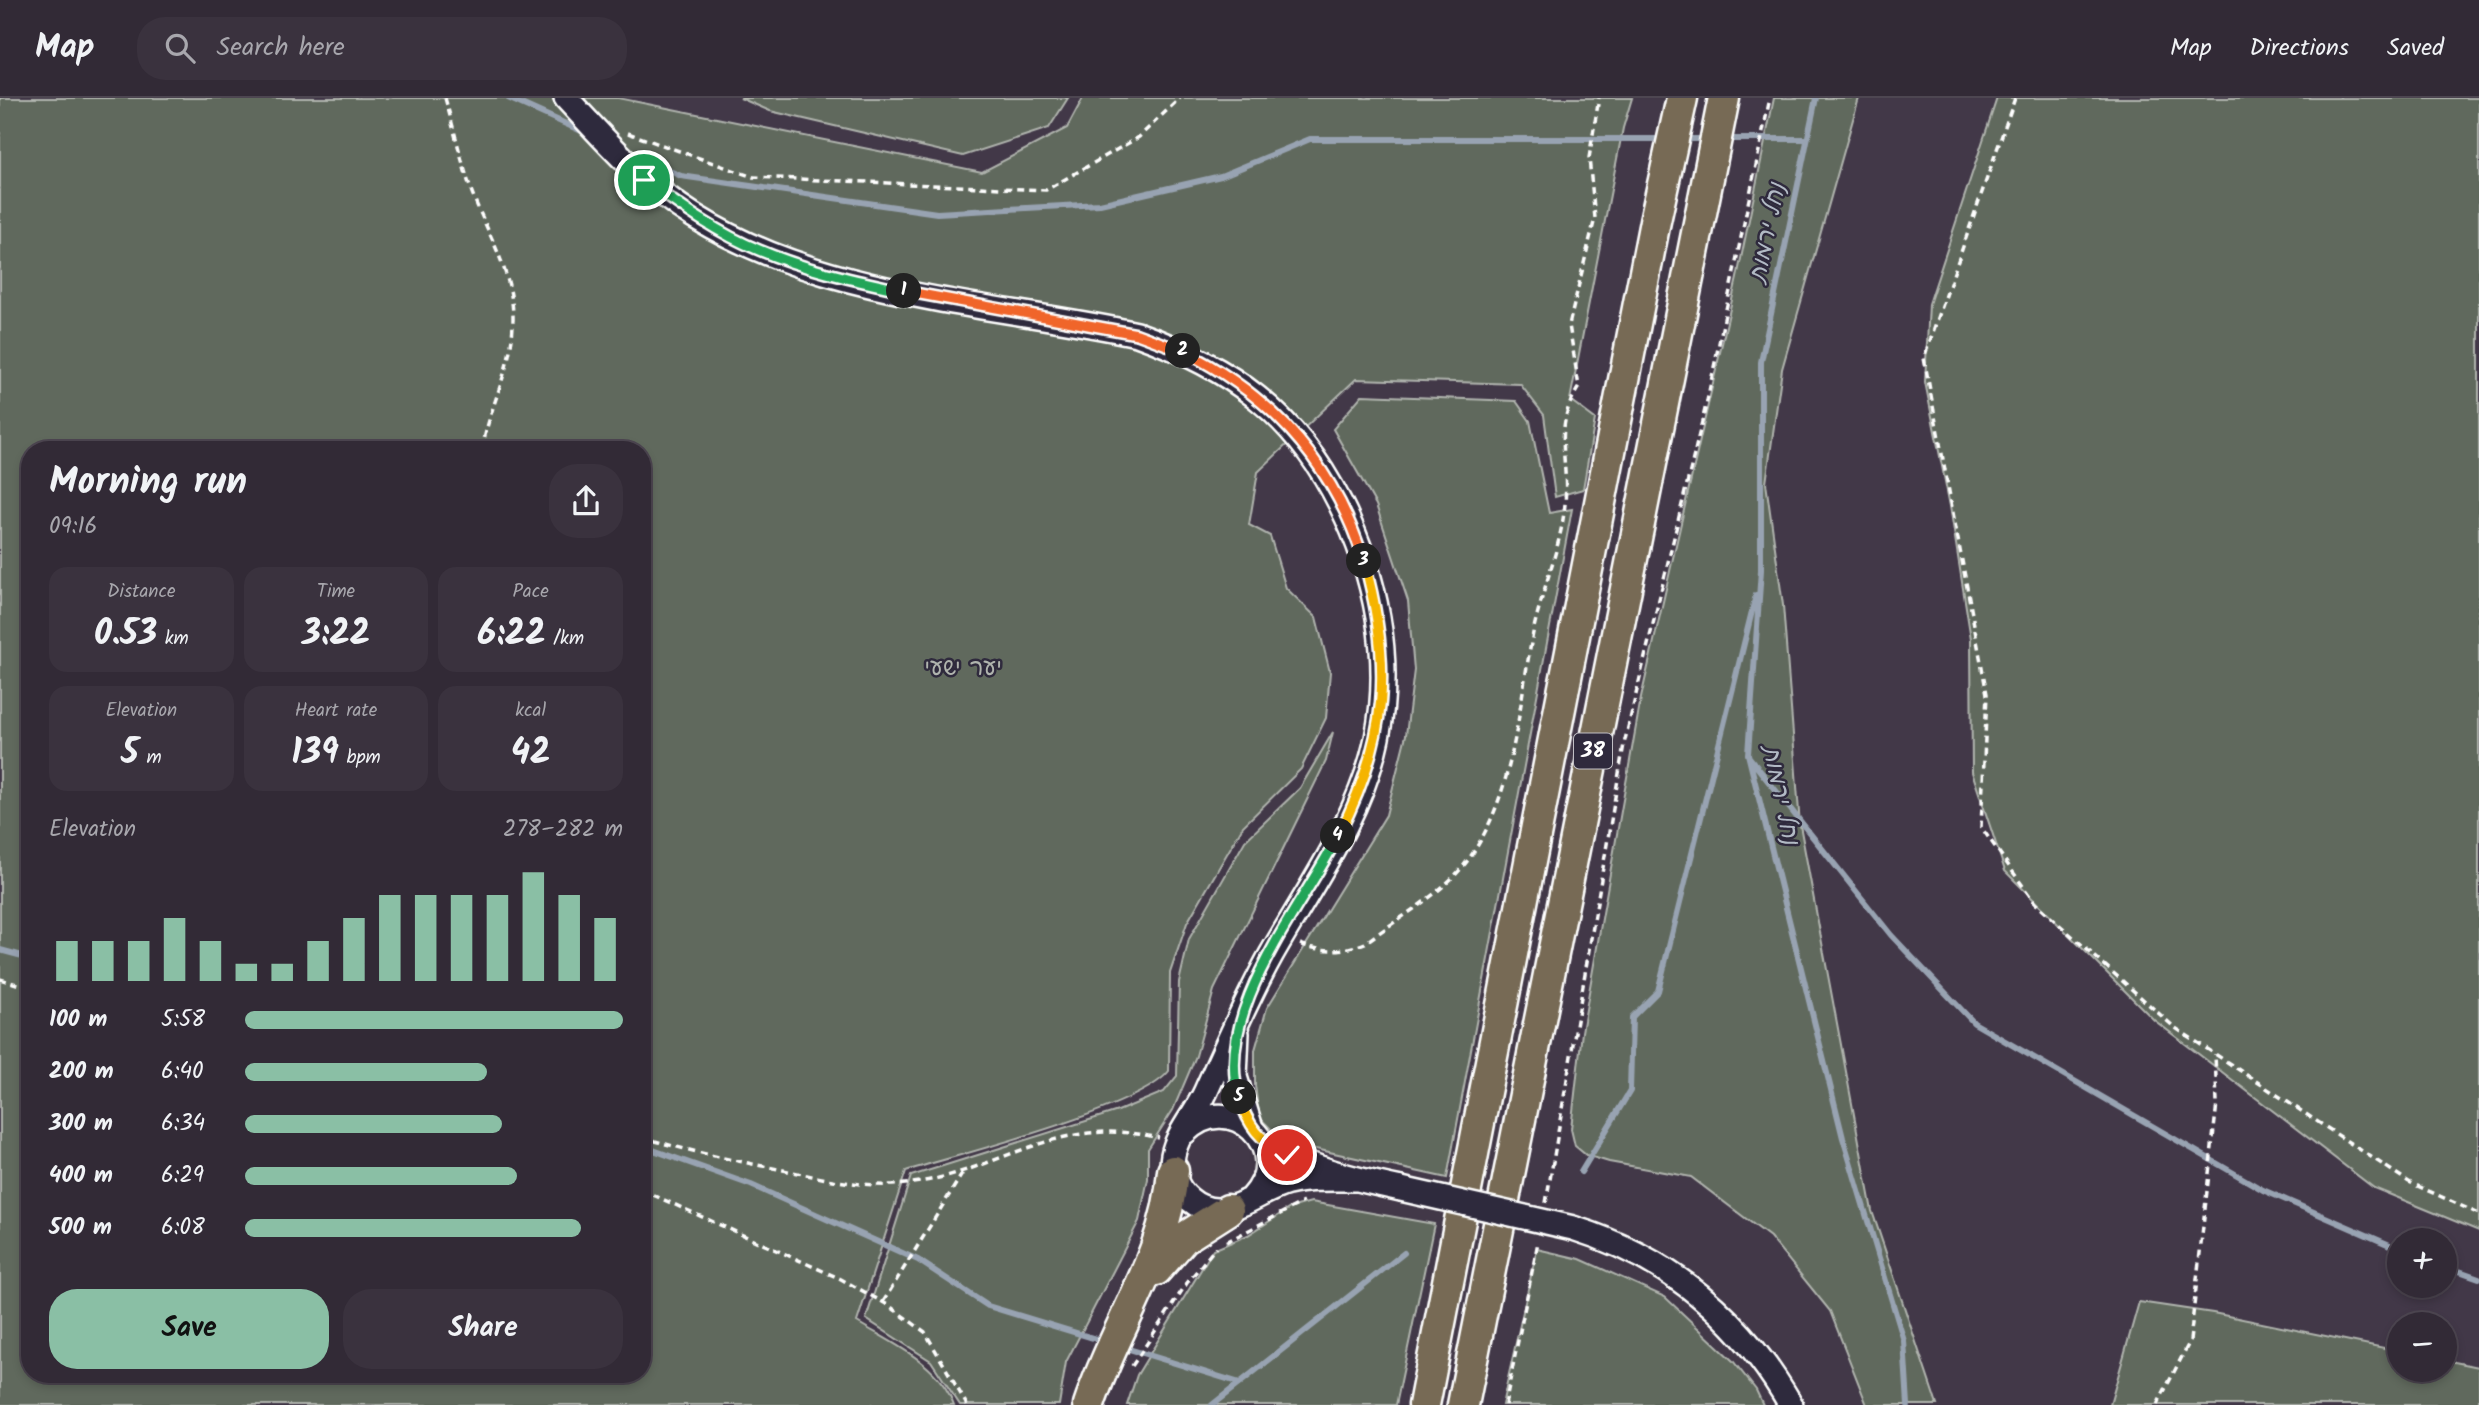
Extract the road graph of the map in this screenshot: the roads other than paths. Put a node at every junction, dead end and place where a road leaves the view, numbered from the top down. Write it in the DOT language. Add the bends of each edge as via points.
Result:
graph roads {
  1 [pos="566,98"];
  2 [pos="1682,98"];
  3 [pos="1724,98"];
  4 [pos="1243,1013"];
  5 [pos="1256,1134"];
  6 [pos="1178,1150"];
  7 [pos="1354,1179"];
  8 [pos="1240,1204"];
  9 [pos="1139,1293"];
  10 [pos="1089,1405"];
  11 [pos="1424,1405"];
  12 [pos="1463,1405"];
  13 [pos="1791,1405"];
  1 -- 4 [label="street" via="644,180 694,216 757,250 826,274 1111,328 1178,349 1221,370 1252,393 1307,448 1332,486 1363,557 1378,619 1383,691 1377,738 1362,791"];
  2 -- 11 [label="highway, 38"];
  3 -- 12 [label="highway, 38"];
  4 -- 5 [label="street" via="1234,1048 1235,1077"];
  4 -- 6 [label="street"];
  5 -- 6 [label="street" via="1230,1117 1213,1117 1197,1122"];
  5 -- 7 [label="street" via="1287,1155"];
  5 -- 8 [label="street" via="1267,1168 1262,1185"];
  6 -- 8 [label="street" via="1181,1191 1192,1202 1212,1210"];
  6 -- 9 [label="highway" via="1166,1223"];
  7 -- 8 [label="street" via="1293,1182"];
  7 -- 13 [label="street, bridge" via="1573,1228 1636,1252 1699,1291 1753,1346"];
  8 -- 9 [label="highway" via="1184,1238"];
  9 -- 10 [label="highway"];
}
